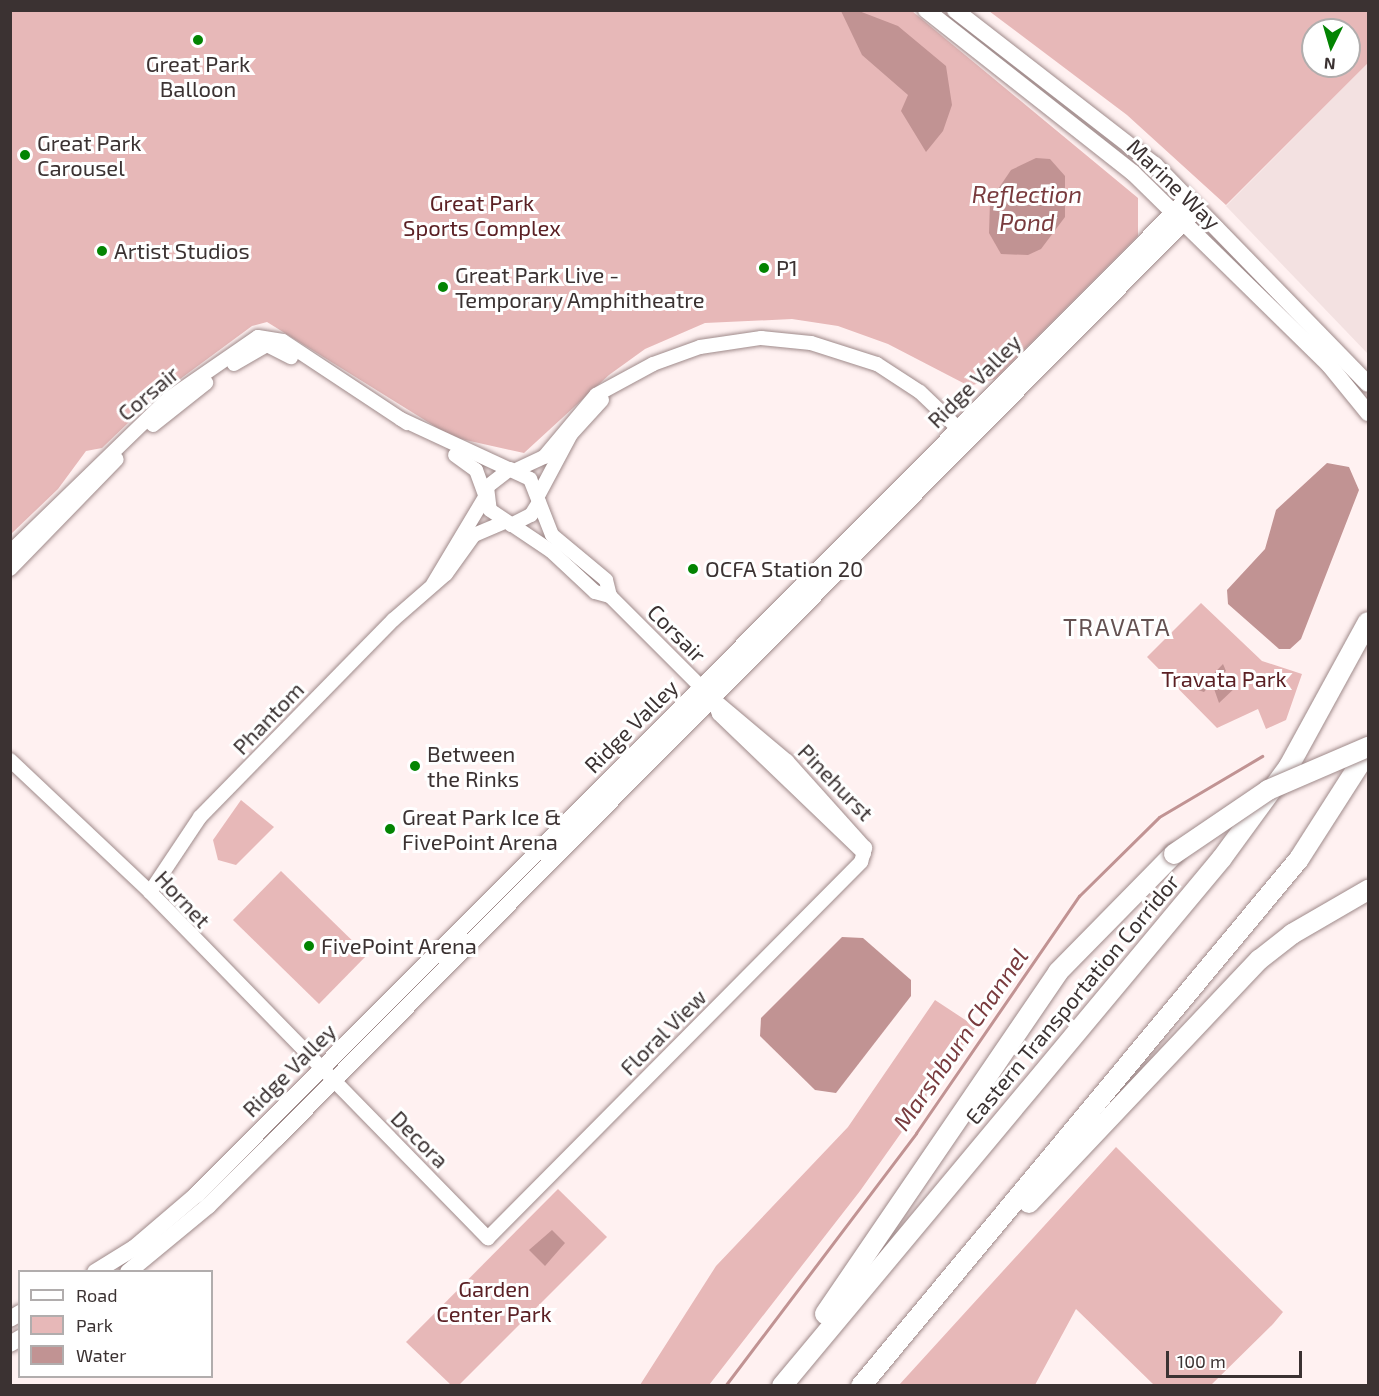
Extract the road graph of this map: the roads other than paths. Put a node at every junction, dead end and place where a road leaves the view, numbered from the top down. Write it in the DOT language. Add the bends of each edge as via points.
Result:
graph roads {
  1 [pos="926,10"];
  2 [pos="955,10"];
  3 [pos="1193,203"];
  4 [pos="1178,218"];
  5 [pos="333,376"];
  6 [pos="1368,384"];
  7 [pos="609,388"];
  8 [pos="1368,413"];
  9 [pos="401,419"];
  10 [pos="964,435"];
  11 [pos="513,470"];
  12 [pos="485,496"];
  13 [pos="539,498"];
  14 [pos="508,523"];
  15 [pos="10,552"];
  16 [pos="10,569"];
  17 [pos="432,586"];
  18 [pos="610,596"];
  19 [pos="1368,622"];
  20 [pos="707,693"];
  21 [pos="1368,749"];
  22 [pos="10,760"];
  23 [pos="864,853"];
  24 [pos="1368,890"];
  25 [pos="150,892"];
  26 [pos="328,1076"];
  27 [pos="202,1200"];
  28 [pos="488,1238"];
  29 [pos="978,1245"];
  30 [pos="98,1270"];
  31 [pos="130,1270"];
  32 [pos="776,1386"];
  33 [pos="782,1386"];
  34 [pos="861,1386"];
  1 -- 4 [label="main road, Marine Way" via="1084,132"];
  2 -- 3 [label="main road, Marine Way" via="1106,123"];
  3 -- 4 [label="main road, Ridge Valley"];
  3 -- 6 [label="main road, Marine Way"];
  4 -- 8 [label="main road, Marine Way" via="1329,364"];
  4 -- 10 [label="main road, Ridge Valley"];
  5 -- 9 [label="street, Corsair"];
  5 -- 15 [label="street, Corsair" via="283,341 258,337 168,399"];
  5 -- 16 [label="street, Corsair" via="262,347 154,424"];
  7 -- 10 [label="street" via="653,364 700,347 788,340 877,364 920,392"];
  7 -- 11 [label="street" via="570,420 544,457"];
  7 -- 13 [label="street" via="571,434"];
  9 -- 11 [label="street, Corsair"];
  9 -- 12 [label="street, Corsair" via="476,470"];
  10 -- 20 [label="main road, Ridge Valley"];
  11 -- 12 [label="street" via="491,480"];
  11 -- 13 [label="street" via="530,479"];
  12 -- 14 [label="street" via="490,510"];
  12 -- 17 [label="street, Phantom" via="437,569"];
  13 -- 14 [label="street" via="531,515"];
  13 -- 18 [label="street, Corsair" via="549,531 606,580"];
  14 -- 17 [label="street, Phantom" via="474,535"];
  14 -- 18 [label="street, Corsair" via="551,551 595,592"];
  17 -- 25 [label="street, Phantom" via="200,817"];
  18 -- 20 [label="street, Corsair"];
  19 -- 33 [label="highway, Eastern Transportation Corridor" via="1295,756 1222,858"];
  20 -- 23 [label="street, Pinehurst" via="787,761 860,836"];
  20 -- 26 [label="main road, Ridge Valley"];
  21 -- 29 [label="highway" via="1299,859"];
  21 -- 32 [label="highway, bridge" via="1268,790 1174,854 1058,972"];
  22 -- 25 [label="street, Hornet"];
  23 -- 28 [label="street, Floral View"];
  24 -- 29 [label="highway" via="1292,933 1259,960 1031,1201"];
  25 -- 26 [label="street, Hornet"];
  26 -- 27 [label="main road, Ridge Valley"];
  26 -- 28 [label="street, Decora"];
  27 -- 30 [label="main road, Ridge Valley"];
  27 -- 31 [label="main road, Ridge Valley"];
  29 -- 34 [label="highway"];
}
